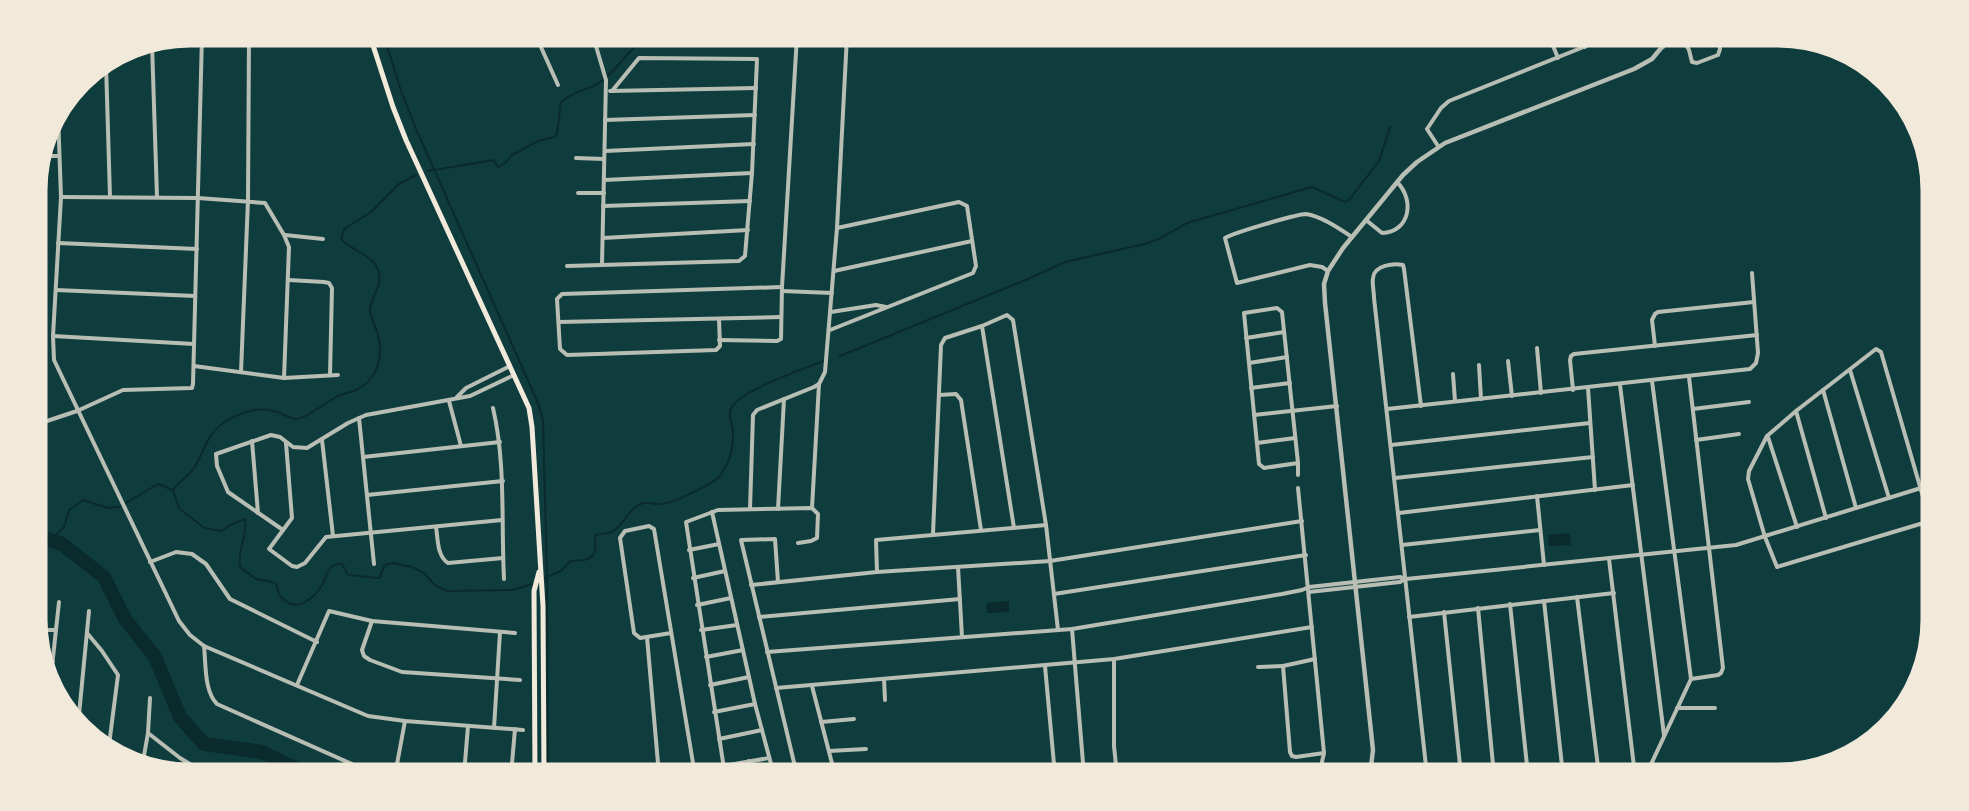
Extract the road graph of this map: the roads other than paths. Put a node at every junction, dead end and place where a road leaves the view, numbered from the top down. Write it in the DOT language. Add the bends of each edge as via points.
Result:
graph roads {
  1 [pos="1553,46"];
  2 [pos="1687,46"];
  3 [pos="1720,46"];
  4 [pos="202,47"];
  5 [pos="249,47"];
  6 [pos="373,47"];
  7 [pos="541,47"];
  8 [pos="596,47"];
  9 [pos="796,47"];
  10 [pos="846,47"];
  11 [pos="1585,47"];
  12 [pos="1663,47"];
  13 [pos="152,51"];
  14 [pos="1558,58"];
  15 [pos="106,74"];
  16 [pos="558,85"];
  17 [pos="756,88"];
  18 [pos="609,91"];
  19 [pos="755,115"];
  20 [pos="605,120"];
  21 [pos="58,132"];
  22 [pos="754,144"];
  23 [pos="1438,146"];
  24 [pos="605,151"];
  25 [pos="50,156"];
  26 [pos="59,156"];
  27 [pos="576,158"];
  28 [pos="604,159"];
  29 [pos="752,173"];
  30 [pos="604,180"];
  31 [pos="1397,182"];
  32 [pos="578,193"];
  33 [pos="604,193"];
  34 [pos="61,197"];
  35 [pos="110,197"];
  36 [pos="157,197"];
  37 [pos="198,198"];
  38 [pos="248,200"];
  39 [pos="750,201"];
  40 [pos="603,206"];
  41 [pos="1366,220"];
  42 [pos="837,228"];
  43 [pos="748,230"];
  44 [pos="284,235"];
  45 [pos="1352,237"];
  46 [pos="603,238"];
  47 [pos="323,239"];
  48 [pos="972,241"];
  49 [pos="58,243"];
  50 [pos="197,249"];
  51 [pos="602,264"];
  52 [pos="567,266"];
  53 [pos="834,271"];
  54 [pos="1328,271"];
  55 [pos="1752,273"];
  56 [pos="289,280"];
  57 [pos="782,289"];
  58 [pos="56,290"];
  59 [pos="832,293"];
  60 [pos="195,296"];
  61 [pos="1754,302"];
  62 [pos="886,308"];
  63 [pos="831,312"];
  64 [pos="781,317"];
  65 [pos="718,319"];
  66 [pos="559,322"];
  67 [pos="982,326"];
  68 [pos="830,330"];
  69 [pos="1284,332"];
  70 [pos="1757,335"];
  71 [pos="53,336"];
  72 [pos="1246,338"];
  73 [pos="720,340"];
  74 [pos="194,344"];
  75 [pos="1655,346"];
  76 [pos="1537,348"];
  77 [pos="1287,357"];
  78 [pos="1508,361"];
  79 [pos="1249,363"];
  80 [pos="1479,365"];
  81 [pos="194,366"];
  82 [pos="510,366"];
  83 [pos="1850,370"];
  84 [pos="241,372"];
  85 [pos="514,374"];
  86 [pos="1453,374"];
  87 [pos="330,375"];
  88 [pos="338,375"];
  89 [pos="1689,377"];
  90 [pos="284,378"];
  91 [pos="483,379"];
  92 [pos="1652,381"];
  93 [pos="1290,383"];
  94 [pos="819,384"];
  95 [pos="1620,385"];
  96 [pos="487,388"];
  97 [pos="1251,388"];
  98 [pos="1588,388"];
  99 [pos="1573,390"];
  100 [pos="1823,390"];
  101 [pos="1540,393"];
  102 [pos="939,394"];
  103 [pos="1512,396"];
  104 [pos="457,397"];
  105 [pos="784,399"];
  106 [pos="1481,399"];
  107 [pos="449,401"];
  108 [pos="1455,401"];
  109 [pos="1749,402"];
  110 [pos="1336,406"];
  111 [pos="1421,406"];
  112 [pos="493,408"];
  113 [pos="1693,409"];
  114 [pos="1387,410"];
  115 [pos="77,411"];
  116 [pos="1293,411"];
  117 [pos="1796,411"];
  118 [pos="1254,415"];
  119 [pos="359,418"];
  120 [pos="46,421"];
  121 [pos="1590,423"];
  122 [pos="1739,434"];
  123 [pos="1767,436"];
  124 [pos="1296,438"];
  125 [pos="322,440"];
  126 [pos="1696,440"];
  127 [pos="252,441"];
  128 [pos="500,442"];
  129 [pos="286,443"];
  130 [pos="1257,443"];
  131 [pos="1391,445"];
  132 [pos="461,446"];
  133 [pos="363,457"];
  134 [pos="1593,457"];
  135 [pos="1298,463"];
  136 [pos="1298,475"];
  137 [pos="1395,478"];
  138 [pos="504,481"];
  139 [pos="1633,485"];
  140 [pos="1299,488"];
  141 [pos="1921,488"];
  142 [pos="1595,490"];
  143 [pos="1922,491"];
  144 [pos="367,495"];
  145 [pos="1537,496"];
  146 [pos="1889,498"];
  147 [pos="812,508"];
  148 [pos="1856,508"];
  149 [pos="750,509"];
  150 [pos="778,509"];
  151 [pos="712,512"];
  152 [pos="1399,513"];
  153 [pos="258,514"];
  154 [pos="1826,518"];
  155 [pos="502,520"];
  156 [pos="1302,521"];
  157 [pos="1922,524"];
  158 [pos="1046,525"];
  159 [pos="1797,527"];
  160 [pos="436,528"];
  161 [pos="1014,528"];
  162 [pos="283,530"];
  163 [pos="981,530"];
  164 [pos="1540,530"];
  165 [pos="371,532"];
  166 [pos="933,534"];
  167 [pos="333,536"];
  168 [pos="1765,537"];
  169 [pos="798,543"];
  170 [pos="719,544"];
  171 [pos="1402,545"];
  172 [pos="1708,549"];
  173 [pos="689,550"];
  174 [pos="1674,552"];
  175 [pos="1306,555"];
  176 [pos="1641,556"];
  177 [pos="503,558"];
  178 [pos="1609,559"];
  179 [pos="1050,561"];
  180 [pos="150,562"];
  181 [pos="374,564"];
  182 [pos="1544,565"];
  183 [pos="541,567"];
  184 [pos="958,567"];
  185 [pos="725,571"];
  186 [pos="877,573"];
  187 [pos="693,578"];
  188 [pos="504,579"];
  189 [pos="1406,579"];
  190 [pos="1356,581"];
  191 [pos="778,582"];
  192 [pos="751,585"];
  193 [pos="1357,588"];
  194 [pos="1309,590"];
  195 [pos="1614,593"];
  196 [pos="1054,594"];
  197 [pos="1577,597"];
  198 [pos="731,598"];
  199 [pos="960,599"];
  200 [pos="1544,601"];
  201 [pos="59,602"];
  202 [pos="697,604"];
  203 [pos="1510,604"];
  204 [pos="1478,608"];
  205 [pos="89,611"];
  206 [pos="1444,612"];
  207 [pos="759,616"];
  208 [pos="1409,617"];
  209 [pos="372,621"];
  210 [pos="737,625"];
  211 [pos="1312,627"];
  212 [pos="1072,629"];
  213 [pos="47,630"];
  214 [pos="55,630"];
  215 [pos="701,630"];
  216 [pos="1058,630"];
  217 [pos="500,632"];
  218 [pos="87,633"];
  219 [pos="515,633"];
  220 [pos="671,633"];
  221 [pos="647,637"];
  222 [pos="962,637"];
  223 [pos="317,642"];
  224 [pos="204,646"];
  225 [pos="743,650"];
  226 [pos="767,652"];
  227 [pos="706,657"];
  228 [pos="1315,659"];
  229 [pos="1114,660"];
  230 [pos="53,661"];
  231 [pos="1074,663"];
  232 [pos="1045,666"];
  233 [pos="1283,666"];
  234 [pos="1258,667"];
  235 [pos="749,677"];
  236 [pos="497,678"];
  237 [pos="884,679"];
  238 [pos="1690,679"];
  239 [pos="520,680"];
  240 [pos="297,685"];
  241 [pos="710,685"];
  242 [pos="812,686"];
  243 [pos="776,688"];
  244 [pos="150,698"];
  245 [pos="885,700"];
  246 [pos="755,704"];
  247 [pos="1677,708"];
  248 [pos="1715,708"];
  249 [pos="79,712"];
  250 [pos="714,712"];
  251 [pos="854,718"];
  252 [pos="405,721"];
  253 [pos="821,722"];
  254 [pos="468,726"];
  255 [pos="494,728"];
  256 [pos="515,729"];
  257 [pos="524,730"];
  258 [pos="762,730"];
  259 [pos="148,733"];
  260 [pos="1664,736"];
  261 [pos="109,739"];
  262 [pos="719,739"];
  263 [pos="866,748"];
  264 [pos="829,751"];
  265 [pos="1324,753"];
  266 [pos="144,757"];
  267 [pos="770,758"];
  268 [pos="749,761"];
  269 [pos="190,764"];
  270 [pos="352,764"];
  271 [pos="397,764"];
  272 [pos="465,764"];
  273 [pos="512,764"];
  274 [pos="535,764"];
  275 [pos="544,764"];
  276 [pos="658,764"];
  277 [pos="692,764"];
  278 [pos="723,764"];
  279 [pos="733,764"];
  280 [pos="750,764"];
  281 [pos="771,764"];
  282 [pos="794,764"];
  283 [pos="832,764"];
  284 [pos="1054,764"];
  285 [pos="1083,764"];
  286 [pos="1116,764"];
  287 [pos="1321,764"];
  288 [pos="1371,764"];
  289 [pos="1426,764"];
  290 [pos="1460,764"];
  291 [pos="1493,764"];
  292 [pos="1527,764"];
  293 [pos="1562,764"];
  294 [pos="1598,764"];
  295 [pos="1634,764"];
  296 [pos="1651,764"];
  1 -- 14 [label="street"];
  2 -- 3 [label="street" via="1692,62 1697,63 1718,55"];
  4 -- 37 [label="street"];
  5 -- 38 [label="street"];
  6 -- 82 [label="main road" via="406,140"];
  7 -- 16 [label="street"];
  8 -- 18 [label="street"];
  9 -- 57 [label="street"];
  10 -- 42 [label="street"];
  11 -- 14 [label="street"];
  12 -- 23 [label="street" via="1634,69"];
  13 -- 36 [label="street"];
  14 -- 23 [label="street" via="1449,101 1427,129"];
  15 -- 35 [label="street"];
  17 -- 18 [label="street"];
  17 -- 18 [label="street" via="758,60 754,58 639,58"];
  17 -- 19 [label="street"];
  18 -- 20 [label="street"];
  19 -- 20 [label="street"];
  19 -- 22 [label="street"];
  20 -- 24 [label="street"];
  21 -- 26 [label="street"];
  22 -- 24 [label="street"];
  22 -- 29 [label="street"];
  23 -- 31 [label="street"];
  24 -- 28 [label="street"];
  25 -- 26 [label="street"];
  26 -- 34 [label="street"];
  27 -- 28 [label="street"];
  28 -- 30 [label="street"];
  29 -- 30 [label="street"];
  29 -- 39 [label="street"];
  30 -- 33 [label="street"];
  31 -- 41 [label="street"];
  31 -- 41 [label="street" via="1405,190 1405,221 1398,229 1382,233"];
  32 -- 33 [label="street"];
  33 -- 40 [label="street"];
  34 -- 35 [label="street"];
  34 -- 49 [label="street"];
  35 -- 36 [label="street"];
  36 -- 37 [label="street"];
  37 -- 38 [label="street"];
  37 -- 50 [label="street"];
  38 -- 44 [label="street" via="265,202"];
  38 -- 84 [label="street"];
  39 -- 40 [label="street"];
  39 -- 43 [label="street"];
  40 -- 46 [label="street"];
  41 -- 45 [label="street"];
  42 -- 48 [label="street" via="960,202 966,206"];
  42 -- 53 [label="street"];
  43 -- 46 [label="street"];
  43 -- 51 [label="street" via="743,260"];
  44 -- 47 [label="street"];
  44 -- 56 [label="street" via="289,247"];
  45 -- 54 [label="street"];
  45 -- 54 [label="street" via="1305,214 1225,238 1237,284 1310,265"];
  46 -- 51 [label="street"];
  48 -- 53 [label="street"];
  48 -- 62 [label="street" via="976,266 973,273"];
  49 -- 50 [label="street"];
  49 -- 58 [label="street"];
  50 -- 60 [label="street"];
  51 -- 52 [label="street"];
  53 -- 59 [label="street"];
  54 -- 110 [label="street" via="1325,303"];
  55 -- 61 [label="street"];
  56 -- 87 [label="street" via="324,282 332,288"];
  56 -- 90 [label="street"];
  57 -- 59 [label="street"];
  57 -- 64 [label="street"];
  57 -- 66 [label="street" via="562,294 557,299"];
  58 -- 60 [label="street"];
  58 -- 71 [label="street"];
  59 -- 63 [label="street"];
  60 -- 74 [label="street"];
  61 -- 70 [label="street"];
  61 -- 75 [label="street" via="1658,312 1653,320"];
  62 -- 63 [label="street" via="876,305"];
  62 -- 68 [label="street"];
  63 -- 68 [label="street"];
  64 -- 65 [label="street"];
  64 -- 73 [label="street" via="779,341"];
  65 -- 66 [label="street"];
  65 -- 73 [label="street"];
  66 -- 73 [label="street" via="560,349 567,355 716,350"];
  67 -- 102 [label="street" via="943,341"];
  67 -- 158 [label="street" via="1007,315 1013,320"];
  67 -- 161 [label="street"];
  68 -- 94 [label="street" via="825,372"];
  69 -- 72 [label="street"];
  69 -- 72 [label="street" via="1280,309 1245,312"];
  69 -- 77 [label="street"];
  70 -- 75 [label="street"];
  70 -- 89 [label="street" via="1756,363 1750,369"];
  71 -- 74 [label="street"];
  71 -- 115 [label="street" via="54,360"];
  72 -- 79 [label="street"];
  74 -- 81 [label="street"];
  75 -- 99 [label="street" via="1571,356"];
  76 -- 101 [label="street"];
  77 -- 79 [label="street"];
  77 -- 93 [label="street"];
  78 -- 103 [label="street"];
  79 -- 97 [label="street"];
  80 -- 106 [label="street"];
  81 -- 84 [label="street"];
  81 -- 115 [label="street" via="192,388 123,390"];
  82 -- 85 [label="main road"];
  82 -- 91 [label="street"];
  83 -- 100 [label="street"];
  83 -- 141 [label="street" via="1879,350"];
  83 -- 146 [label="street"];
  84 -- 90 [label="street"];
  85 -- 96 [label="street"];
  85 -- 183 [label="main road" via="531,418"];
  86 -- 108 [label="street"];
  87 -- 88 [label="street"];
  87 -- 90 [label="street"];
  89 -- 92 [label="street"];
  89 -- 113 [label="street"];
  91 -- 96 [label="street"];
  91 -- 104 [label="street"];
  92 -- 95 [label="street"];
  92 -- 174 [label="street"];
  93 -- 97 [label="street"];
  93 -- 116 [label="street"];
  94 -- 105 [label="street"];
  94 -- 147 [label="street"];
  95 -- 98 [label="street"];
  95 -- 139 [label="street"];
  96 -- 104 [label="street"];
  97 -- 118 [label="street"];
  98 -- 99 [label="street"];
  98 -- 121 [label="street"];
  99 -- 101 [label="street"];
  100 -- 117 [label="street"];
  100 -- 148 [label="street"];
  101 -- 103 [label="street"];
  102 -- 163 [label="street" via="956,394 961,400"];
  102 -- 166 [label="street"];
  103 -- 106 [label="street"];
  104 -- 107 [label="street"];
  105 -- 149 [label="street" via="753,415"];
  105 -- 150 [label="street"];
  106 -- 108 [label="street"];
  107 -- 119 [label="street"];
  107 -- 132 [label="street"];
  108 -- 111 [label="street"];
  109 -- 113 [label="street"];
  110 -- 116 [label="street"];
  110 -- 190 [label="street"];
  111 -- 114 [label="street"];
  111 -- 114 [label="street" via="1403,265 1399,264 1383,266 1373,278"];
  112 -- 128 [label="street"];
  113 -- 126 [label="street"];
  114 -- 131 [label="street"];
  115 -- 120 [label="street"];
  115 -- 180 [label="street"];
  116 -- 118 [label="street"];
  116 -- 124 [label="street"];
  117 -- 123 [label="street"];
  117 -- 154 [label="street"];
  118 -- 130 [label="street"];
  119 -- 125 [label="street"];
  119 -- 133 [label="street"];
  121 -- 131 [label="street"];
  121 -- 134 [label="street"];
  122 -- 126 [label="street"];
  123 -- 159 [label="street"];
  123 -- 168 [label="street" via="1747,476"];
  124 -- 130 [label="street"];
  124 -- 135 [label="street"];
  125 -- 129 [label="street" via="307,448"];
  125 -- 167 [label="street"];
  126 -- 172 [label="street"];
  127 -- 129 [label="street" via="275,435"];
  127 -- 153 [label="street"];
  127 -- 153 [label="street" via="216,454 228,492"];
  128 -- 132 [label="street"];
  128 -- 138 [label="street"];
  129 -- 162 [label="street" via="292,518"];
  130 -- 135 [label="street" via="1260,466 1264,468"];
  131 -- 137 [label="street"];
  132 -- 133 [label="street"];
  133 -- 144 [label="street"];
  134 -- 137 [label="street"];
  134 -- 142 [label="street"];
  135 -- 136 [label="street"];
  137 -- 152 [label="street"];
  138 -- 144 [label="street"];
  138 -- 155 [label="street"];
  139 -- 142 [label="street"];
  139 -- 176 [label="street"];
  140 -- 156 [label="street"];
  141 -- 143 [label="street"];
  141 -- 146 [label="street"];
  142 -- 145 [label="street"];
  144 -- 165 [label="street"];
  145 -- 152 [label="street"];
  145 -- 164 [label="street"];
  146 -- 148 [label="street"];
  147 -- 150 [label="street"];
  147 -- 169 [label="street" via="818,514 817,538"];
  148 -- 154 [label="street"];
  149 -- 150 [label="street"];
  149 -- 151 [label="street"];
  151 -- 170 [label="street"];
  151 -- 173 [label="street" via="686,522"];
  152 -- 171 [label="street"];
  153 -- 162 [label="street"];
  154 -- 159 [label="street"];
  155 -- 160 [label="street"];
  155 -- 177 [label="street"];
  156 -- 175 [label="street"];
  156 -- 179 [label="street"];
  157 -- 168 [label="street" via="1777,567"];
  158 -- 161 [label="street"];
  158 -- 179 [label="street"];
  159 -- 168 [label="street"];
  160 -- 165 [label="street"];
  160 -- 177 [label="street" via="440,553 448,563"];
  161 -- 163 [label="street"];
  162 -- 167 [label="street" via="269,549 297,567 326,537"];
  163 -- 166 [label="street"];
  164 -- 171 [label="street"];
  164 -- 182 [label="street"];
  165 -- 167 [label="street"];
  165 -- 181 [label="street"];
  166 -- 186 [label="street" via="876,540"];
  168 -- 172 [label="street"];
  170 -- 173 [label="street"];
  170 -- 185 [label="street"];
  171 -- 189 [label="street"];
  172 -- 174 [label="street"];
  172 -- 238 [label="street" via="1723,668 1721,673"];
  173 -- 187 [label="street"];
  174 -- 176 [label="street"];
  174 -- 238 [label="street"];
  175 -- 194 [label="street"];
  175 -- 196 [label="street"];
  176 -- 178 [label="street"];
  176 -- 260 [label="street"];
  177 -- 188 [label="street"];
  178 -- 182 [label="street"];
  178 -- 195 [label="street"];
  179 -- 184 [label="street"];
  179 -- 196 [label="street"];
  180 -- 223 [label="street" via="176,552 192,554 206,564 230,599"];
  180 -- 224 [label="street" via="179,621"];
  182 -- 189 [label="street"];
  183 -- 274 [label="main road" via="534,591"];
  183 -- 275 [label="main road"];
  184 -- 186 [label="street"];
  184 -- 199 [label="street"];
  185 -- 187 [label="street"];
  185 -- 198 [label="street"];
  186 -- 191 [label="street"];
  187 -- 202 [label="street"];
  189 -- 190 [label="street"];
  189 -- 193 [label="street"];
  189 -- 208 [label="street"];
  190 -- 193 [label="street"];
  190 -- 194 [label="street"];
  191 -- 192 [label="street"];
  191 -- 192 [label="street" via="775,539 741,540"];
  192 -- 207 [label="street"];
  193 -- 194 [label="street"];
  193 -- 288 [label="street"];
  194 -- 211 [label="street"];
  194 -- 212 [label="street"];
  195 -- 197 [label="street"];
  195 -- 295 [label="street"];
  196 -- 216 [label="street"];
  197 -- 200 [label="street"];
  197 -- 294 [label="street"];
  198 -- 202 [label="street"];
  198 -- 210 [label="street"];
  199 -- 207 [label="street"];
  199 -- 222 [label="street"];
  200 -- 203 [label="street"];
  200 -- 293 [label="street"];
  201 -- 214 [label="street"];
  202 -- 215 [label="street"];
  203 -- 204 [label="street"];
  203 -- 292 [label="street"];
  204 -- 206 [label="street"];
  204 -- 291 [label="street"];
  205 -- 218 [label="street"];
  206 -- 208 [label="street"];
  206 -- 290 [label="street"];
  207 -- 226 [label="street"];
  208 -- 289 [label="street"];
  209 -- 217 [label="street"];
  209 -- 223 [label="street" via="329,611"];
  209 -- 236 [label="street" via="362,650 370,660 402,672"];
  210 -- 215 [label="street"];
  210 -- 225 [label="street"];
  211 -- 228 [label="street"];
  211 -- 229 [label="street"];
  212 -- 216 [label="street"];
  212 -- 231 [label="street"];
  213 -- 214 [label="street"];
  214 -- 230 [label="street"];
  215 -- 227 [label="street"];
  216 -- 222 [label="street"];
  217 -- 219 [label="street"];
  217 -- 236 [label="street"];
  218 -- 249 [label="street"];
  218 -- 261 [label="street" via="118,675"];
  220 -- 221 [label="street"];
  220 -- 221 [label="street" via="654,529 649,526 625,531 620,538 634,633 636,637"];
  220 -- 277 [label="street"];
  221 -- 276 [label="street"];
  222 -- 226 [label="street"];
  223 -- 240 [label="street"];
  224 -- 240 [label="street"];
  224 -- 270 [label="street" via="208,687 217,704"];
  225 -- 227 [label="street"];
  225 -- 235 [label="street"];
  226 -- 243 [label="street"];
  227 -- 241 [label="street"];
  228 -- 233 [label="street"];
  228 -- 265 [label="street"];
  229 -- 231 [label="street"];
  229 -- 286 [label="street"];
  231 -- 232 [label="street"];
  231 -- 285 [label="street"];
  232 -- 237 [label="street"];
  232 -- 284 [label="street"];
  233 -- 234 [label="street"];
  233 -- 265 [label="street" via="1292,756"];
  235 -- 241 [label="street"];
  235 -- 246 [label="street"];
  236 -- 239 [label="street"];
  236 -- 255 [label="street"];
  237 -- 242 [label="street"];
  237 -- 245 [label="street"];
  238 -- 247 [label="street"];
  240 -- 252 [label="street" via="368,716"];
  241 -- 250 [label="street"];
  242 -- 243 [label="street"];
  242 -- 253 [label="street"];
  243 -- 282 [label="street"];
  244 -- 259 [label="street"];
  246 -- 250 [label="street"];
  246 -- 258 [label="street"];
  247 -- 248 [label="street"];
  247 -- 260 [label="street"];
  250 -- 262 [label="street"];
  251 -- 253 [label="street"];
  252 -- 254 [label="street"];
  252 -- 271 [label="street"];
  253 -- 264 [label="street"];
  254 -- 255 [label="street"];
  254 -- 272 [label="street"];
  255 -- 256 [label="street"];
  256 -- 257 [label="street"];
  256 -- 273 [label="street"];
  258 -- 262 [label="street"];
  258 -- 267 [label="street"];
  259 -- 266 [label="street"];
  259 -- 269 [label="street"];
  260 -- 296 [label="street"];
  262 -- 278 [label="street"];
  263 -- 264 [label="street"];
  264 -- 283 [label="street"];
  265 -- 287 [label="street"];
  267 -- 268 [label="street"];
  267 -- 281 [label="street"];
  268 -- 279 [label="street"];
  268 -- 280 [label="street"];
}
